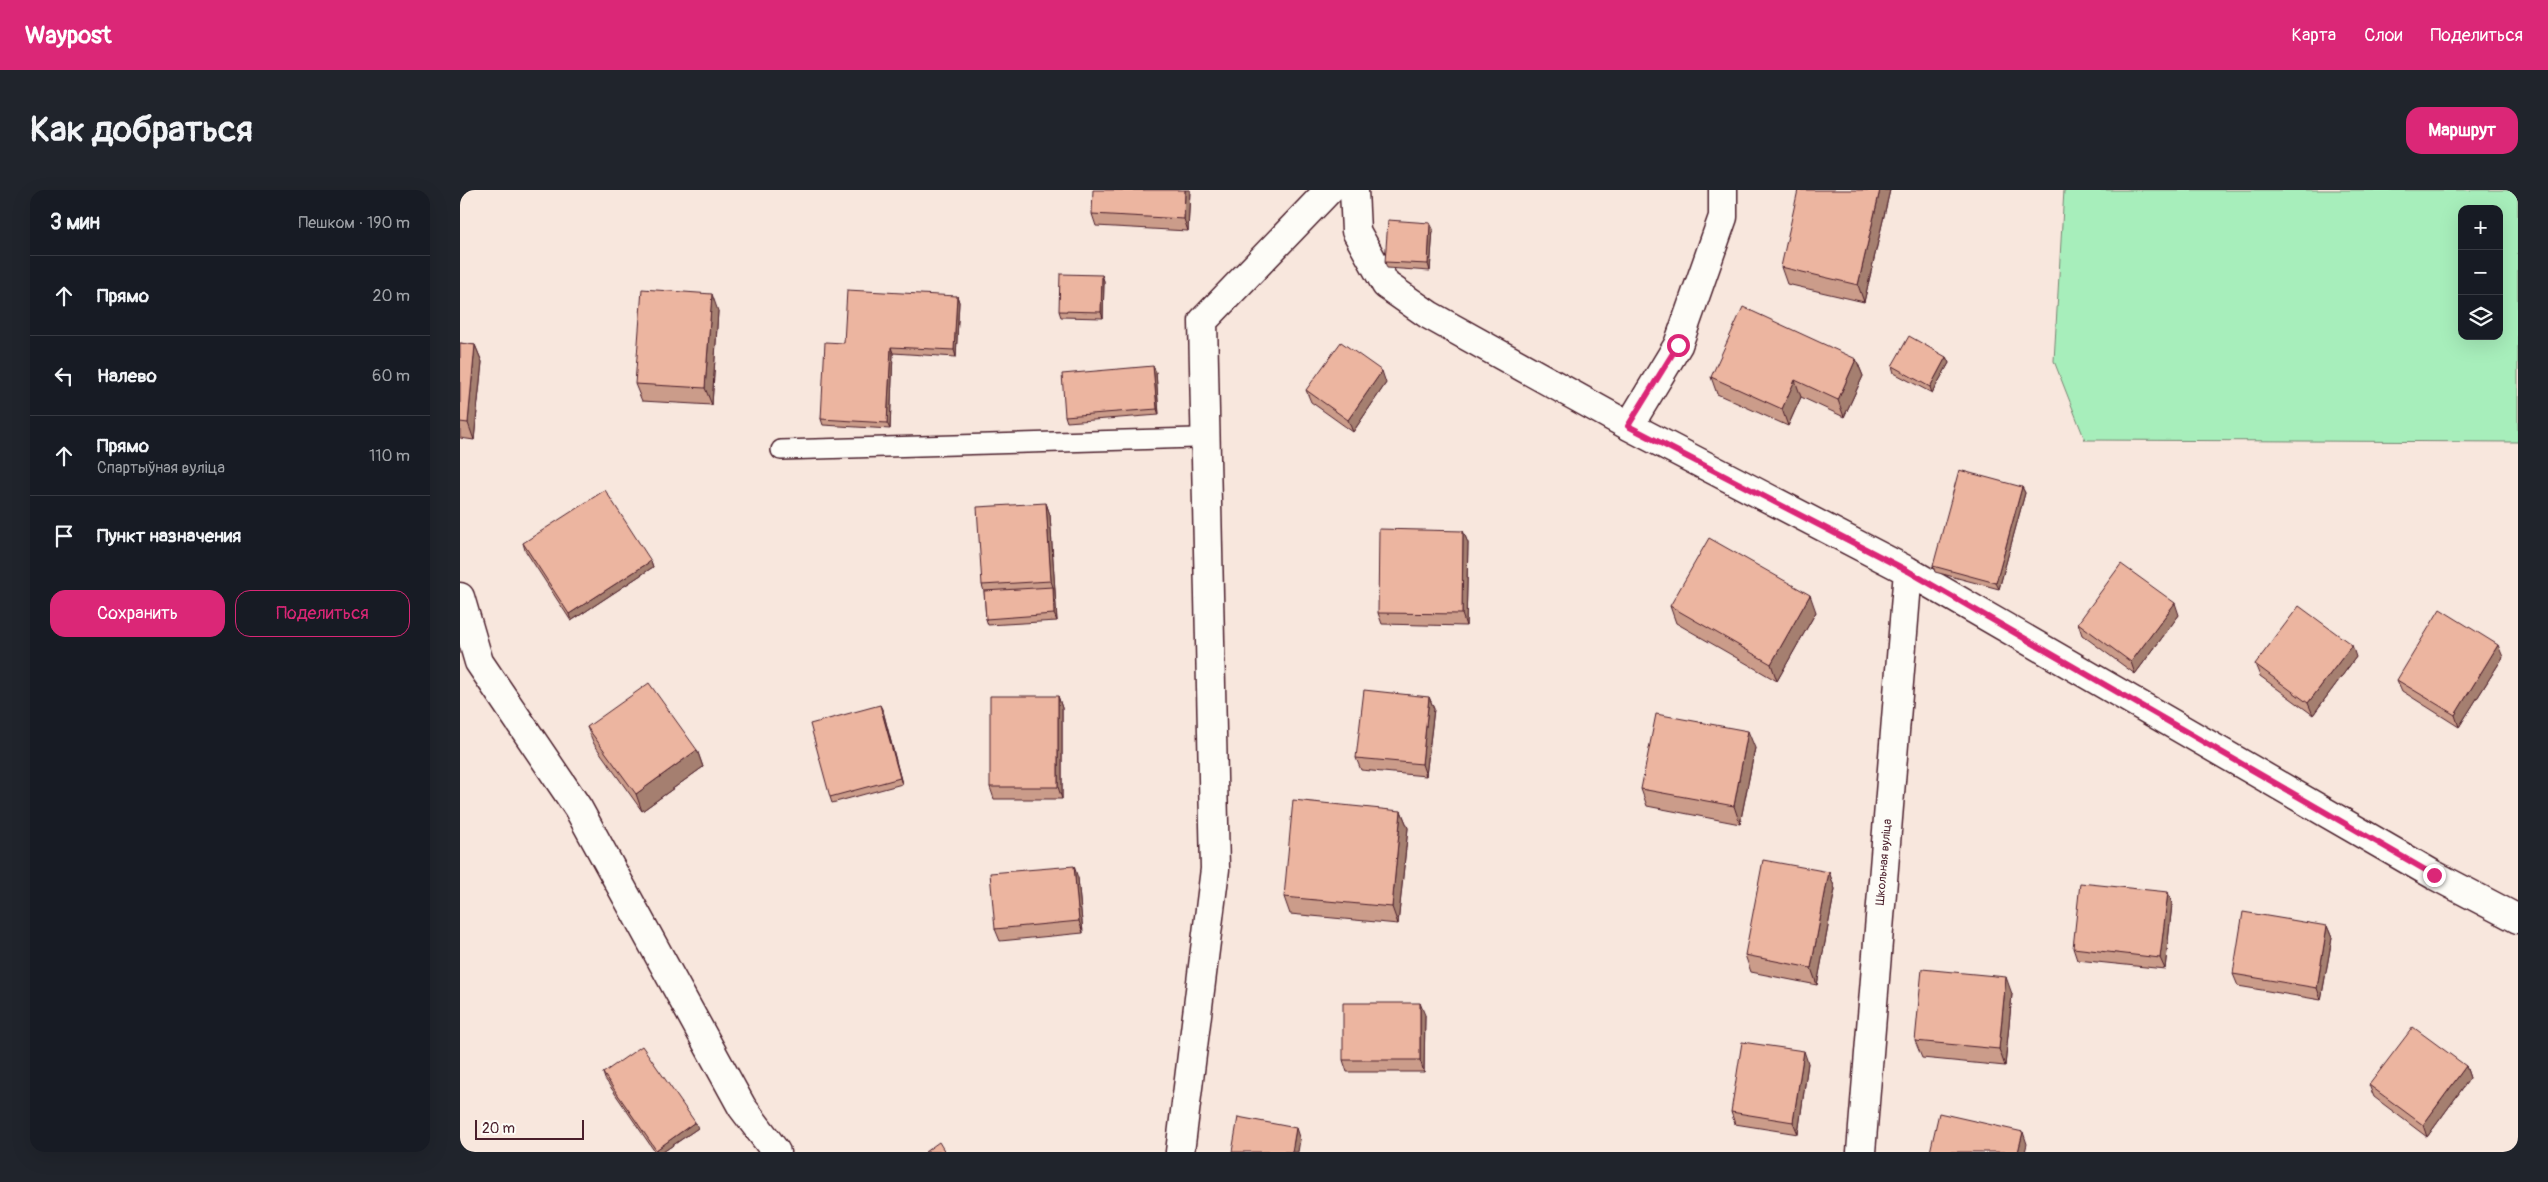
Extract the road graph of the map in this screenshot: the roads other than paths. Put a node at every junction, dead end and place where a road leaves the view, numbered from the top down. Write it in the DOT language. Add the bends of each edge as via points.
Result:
graph roads {
  1 [pos="1329,190"];
  2 [pos="1354,190"];
  3 [pos="1723,190"];
  4 [pos="1628,426"];
  5 [pos="1196,438"];
  6 [pos="781,450"];
  7 [pos="1908,571"];
  8 [pos="460,597"];
  9 [pos="2518,919"];
  10 [pos="776,1152"];
  11 [pos="1180,1152"];
  12 [pos="1860,1152"];
  1 -- 11 [label="street" via="1203,321 1215,869"];
  2 -- 4 [label="street" via="1356,231 1386,285 1429,315"];
  3 -- 4 [label="street" via="1723,217 1678,345"];
  4 -- 7 [label="street"];
  5 -- 6 [label="lane"];
  7 -- 9 [label="street" via="2434,875"];
  7 -- 12 [label="street, Школьная вуліца"];
  8 -- 10 [label="street" via="479,662 578,808 742,1107"];
}
